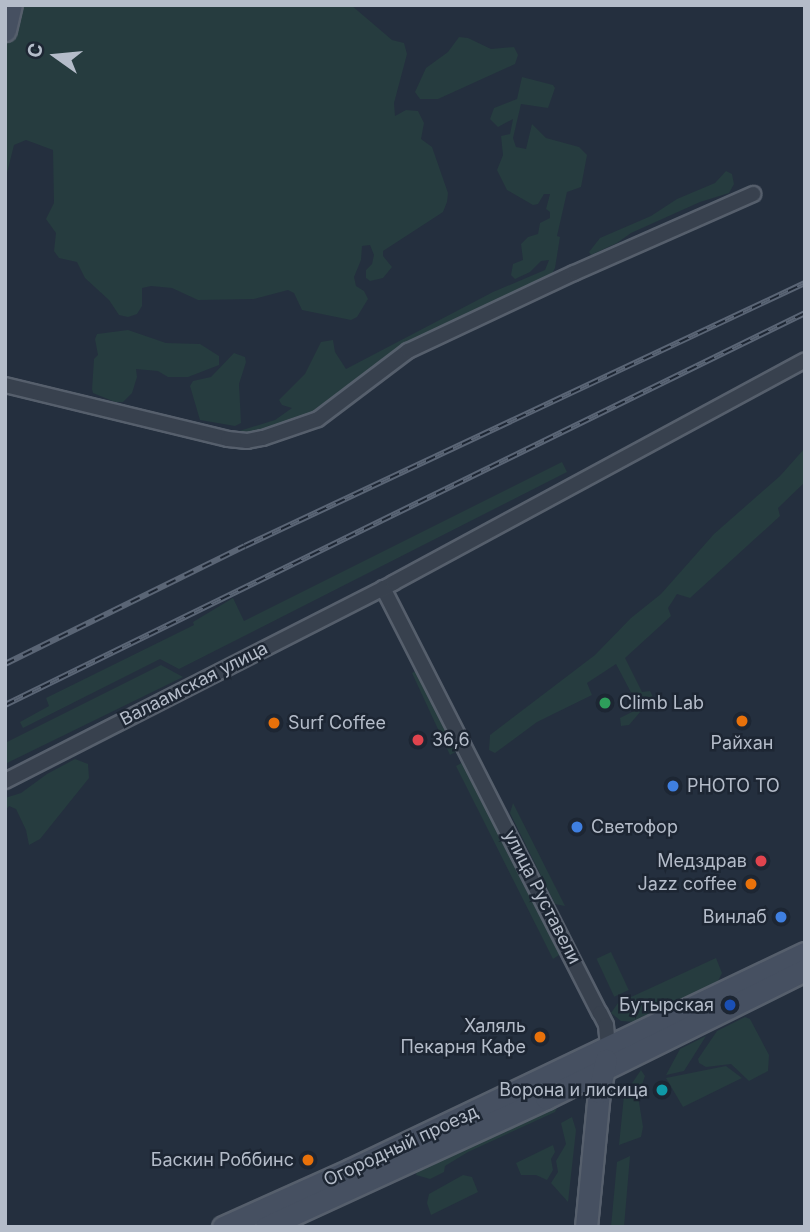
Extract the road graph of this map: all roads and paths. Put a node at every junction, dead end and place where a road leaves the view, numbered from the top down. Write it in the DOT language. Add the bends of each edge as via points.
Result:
graph roads {
  1 [pos="11,5"];
  2 [pos="5,30"];
  3 [pos="753,194"];
  4 [pos="805,360"];
  5 [pos="5,385"];
  6 [pos="383,589"];
  7 [pos="5,781"];
  8 [pos="805,953"];
  9 [pos="805,970"];
  10 [pos="606,1058"];
  11 [pos="223,1227"];
  12 [pos="266,1227"];
  13 [pos="586,1227"];
  1 -- 2 [label="main road"];
  3 -- 5 [label="street" via="408,351 318,419 255,440 228,439"];
  4 -- 6 [label="street, Валаамская улица"];
  6 -- 7 [label="street, Валаамская улица"];
  6 -- 10 [label="street, улица Руставели" via="606,1025"];
  8 -- 10 [label="main road, Огородный проезд"];
  9 -- 10 [label="main road, Огородный проезд"];
  10 -- 11 [label="main road, Огородный проезд"];
  10 -- 12 [label="main road, Огородный проезд"];
  10 -- 13 [label="main road, улица Руставели" via="598,1092"];
}
